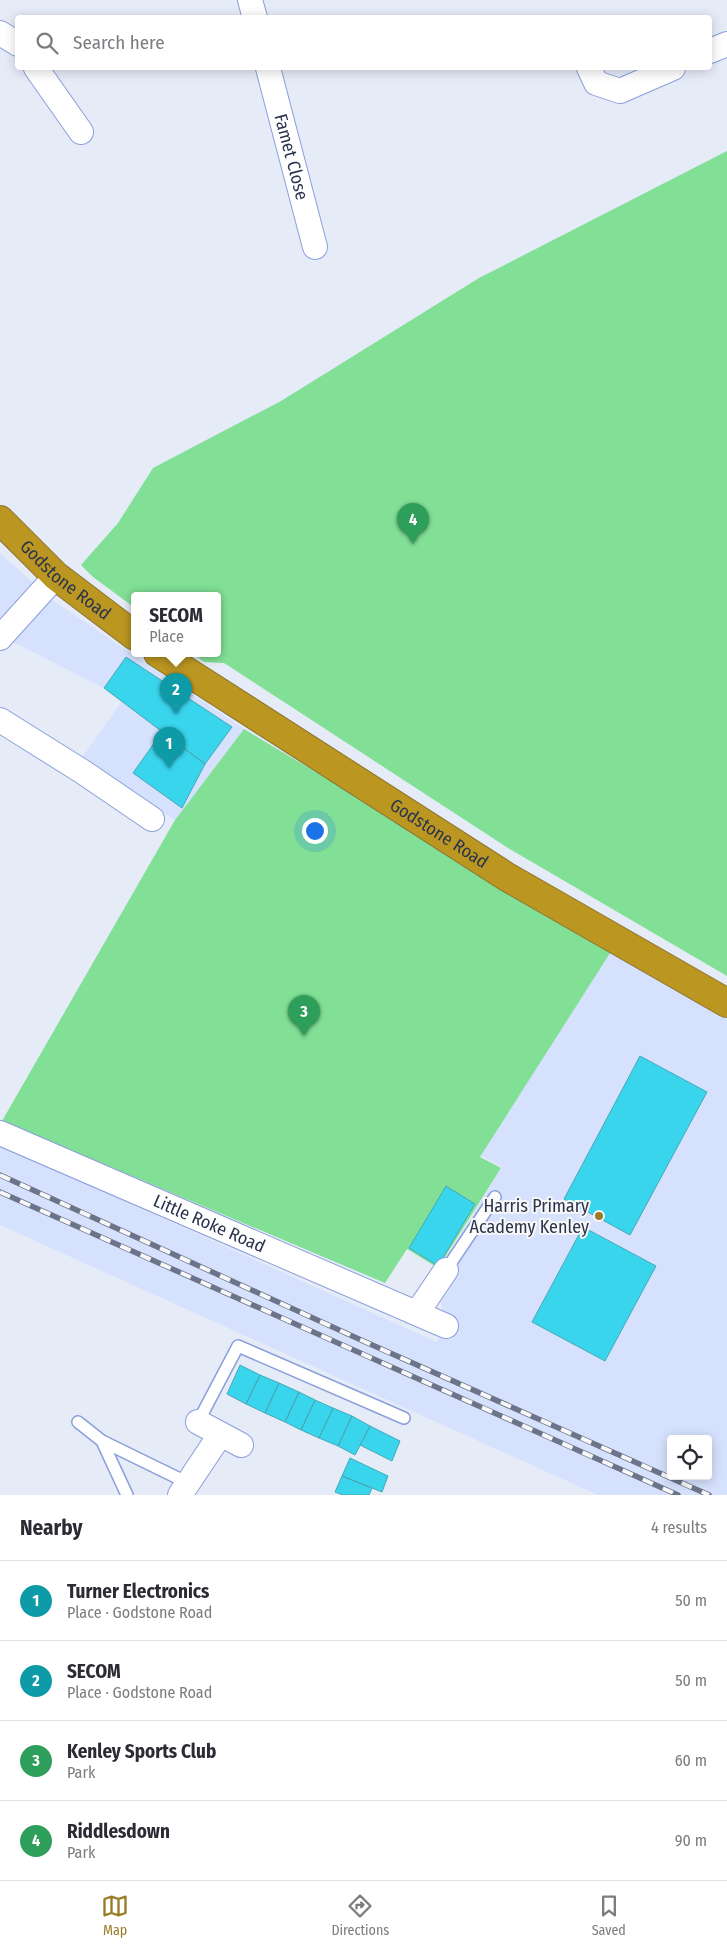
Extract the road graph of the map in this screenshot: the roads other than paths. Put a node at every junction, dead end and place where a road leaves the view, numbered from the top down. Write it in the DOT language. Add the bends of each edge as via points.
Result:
graph roads {
  1 [pos="250,0"];
  2 [pos="254,15"];
  3 [pos="0,33"];
  4 [pos="15,42"];
  5 [pos="727,44"];
  6 [pos="712,51"];
  7 [pos="37,70"];
  8 [pos="269,70"];
  9 [pos="590,70"];
  10 [pos="668,70"];
  11 [pos="81,132"];
  12 [pos="315,247"];
  13 [pos="0,520"];
  14 [pos="56,576"];
  15 [pos="131,633"];
  16 [pos="0,638"];
  17 [pos="164,657"];
  18 [pos="0,720"];
  19 [pos="152,820"];
  20 [pos="727,1003"];
  21 [pos="0,1133"];
  22 [pos="495,1197"];
  23 [pos="446,1270"];
  24 [pos="416,1313"];
  25 [pos="446,1326"];
  26 [pos="404,1418"];
  27 [pos="78,1422"];
  28 [pos="198,1422"];
  29 [pos="220,1435"];
  30 [pos="102,1441"];
  31 [pos="241,1445"];
  32 [pos="184,1489"];
  33 [pos="127,1495"];
  1 -- 2 [label="street"];
  3 -- 4 [label="street"];
  5 -- 6 [label="street"];
  7 -- 11 [label="street"];
  8 -- 12 [label="street, Famet Close"];
  9 -- 10 [label="street" via="596,83 620,91"];
  13 -- 14 [label="highway, Godstone Road"];
  14 -- 15 [label="highway, Godstone Road"];
  14 -- 16 [label="street"];
  17 -- 20 [label="highway, Godstone Road" via="507,877"];
  18 -- 19 [label="street"];
  21 -- 24 [label="street, Little Roke Road"];
  22 -- 23 [label="lane"];
  23 -- 24 [label="street"];
  24 -- 25 [label="street, Little Roke Road"];
  26 -- 28 [label="lane" via="238,1346"];
  27 -- 30 [label="lane"];
  28 -- 29 [label="street"];
  29 -- 31 [label="street"];
  29 -- 32 [label="street"];
  30 -- 32 [label="lane"];
  30 -- 33 [label="lane"];
}
